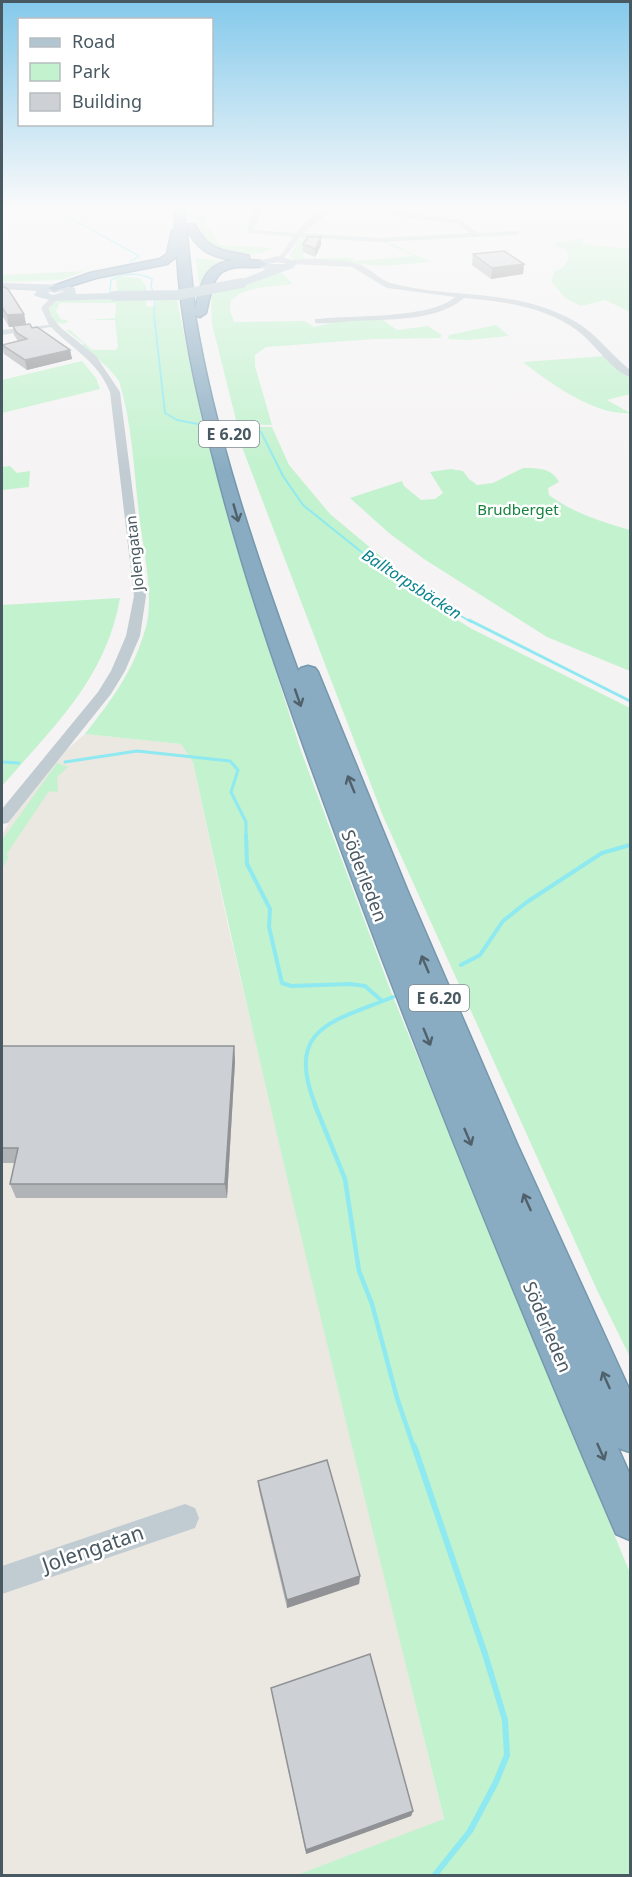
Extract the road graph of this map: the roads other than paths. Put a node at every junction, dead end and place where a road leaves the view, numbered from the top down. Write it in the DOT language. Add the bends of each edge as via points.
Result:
graph roads {
  1 [pos="39,296"];
  2 [pos="57,296"];
  3 [pos="109,296"];
  4 [pos="109,296"];
  5 [pos="114,296"];
  6 [pos="140,296"];
  7 [pos="197,296"];
  8 [pos="204,296"];
  9 [pos="462,296"];
  10 [pos="475,296"];
  11 [pos="186,297"];
  12 [pos="200,313"];
  13 [pos="318,321"];
  14 [pos="47,327"];
  15 [pos="2,333"];
  16 [pos="93,360"];
  17 [pos="628,371"];
  18 [pos="246,493"];
  19 [pos="265,553"];
  20 [pos="2,819"];
  21 [pos="630,1433"];
  22 [pos="184,1518"];
  23 [pos="630,1520"];
  24 [pos="2,1580"];
  1 -- 14 [label="street" via="40,312"];
  2 -- 16 [label="street, Jolengatan" via="45,308 48,317"];
  3 -- 5 [label="main road"];
  4 -- 5 [label="main road"];
  5 -- 6 [label="main road, bridge"];
  7 -- 12 [label="highway, Söderleden / E 6.20"];
  8 -- 12 [label="highway"];
  9 -- 13 [label="street" via="450,305 423,313"];
  10 -- 17 [label="street" via="516,301 560,316 588,334"];
  11 -- 23 [label="highway, Söderleden / E 6.20, one-way" via="201,381 236,513 310,735 446,1083"];
  12 -- 18 [label="highway, Söderleden / E 6.20"];
  14 -- 15 [label="street"];
  14 -- 16 [label="street, Jolengatan"];
  16 -- 20 [label="street, Jolengatan" via="110,380 117,402 139,589 137,619 129,649 107,688"];
  21 -- 19 [label="highway, Söderleden / E 6.20, one-way" via="501,1144 395,892 330,732"];
  22 -- 24 [label="street, Jolengatan"];
}
